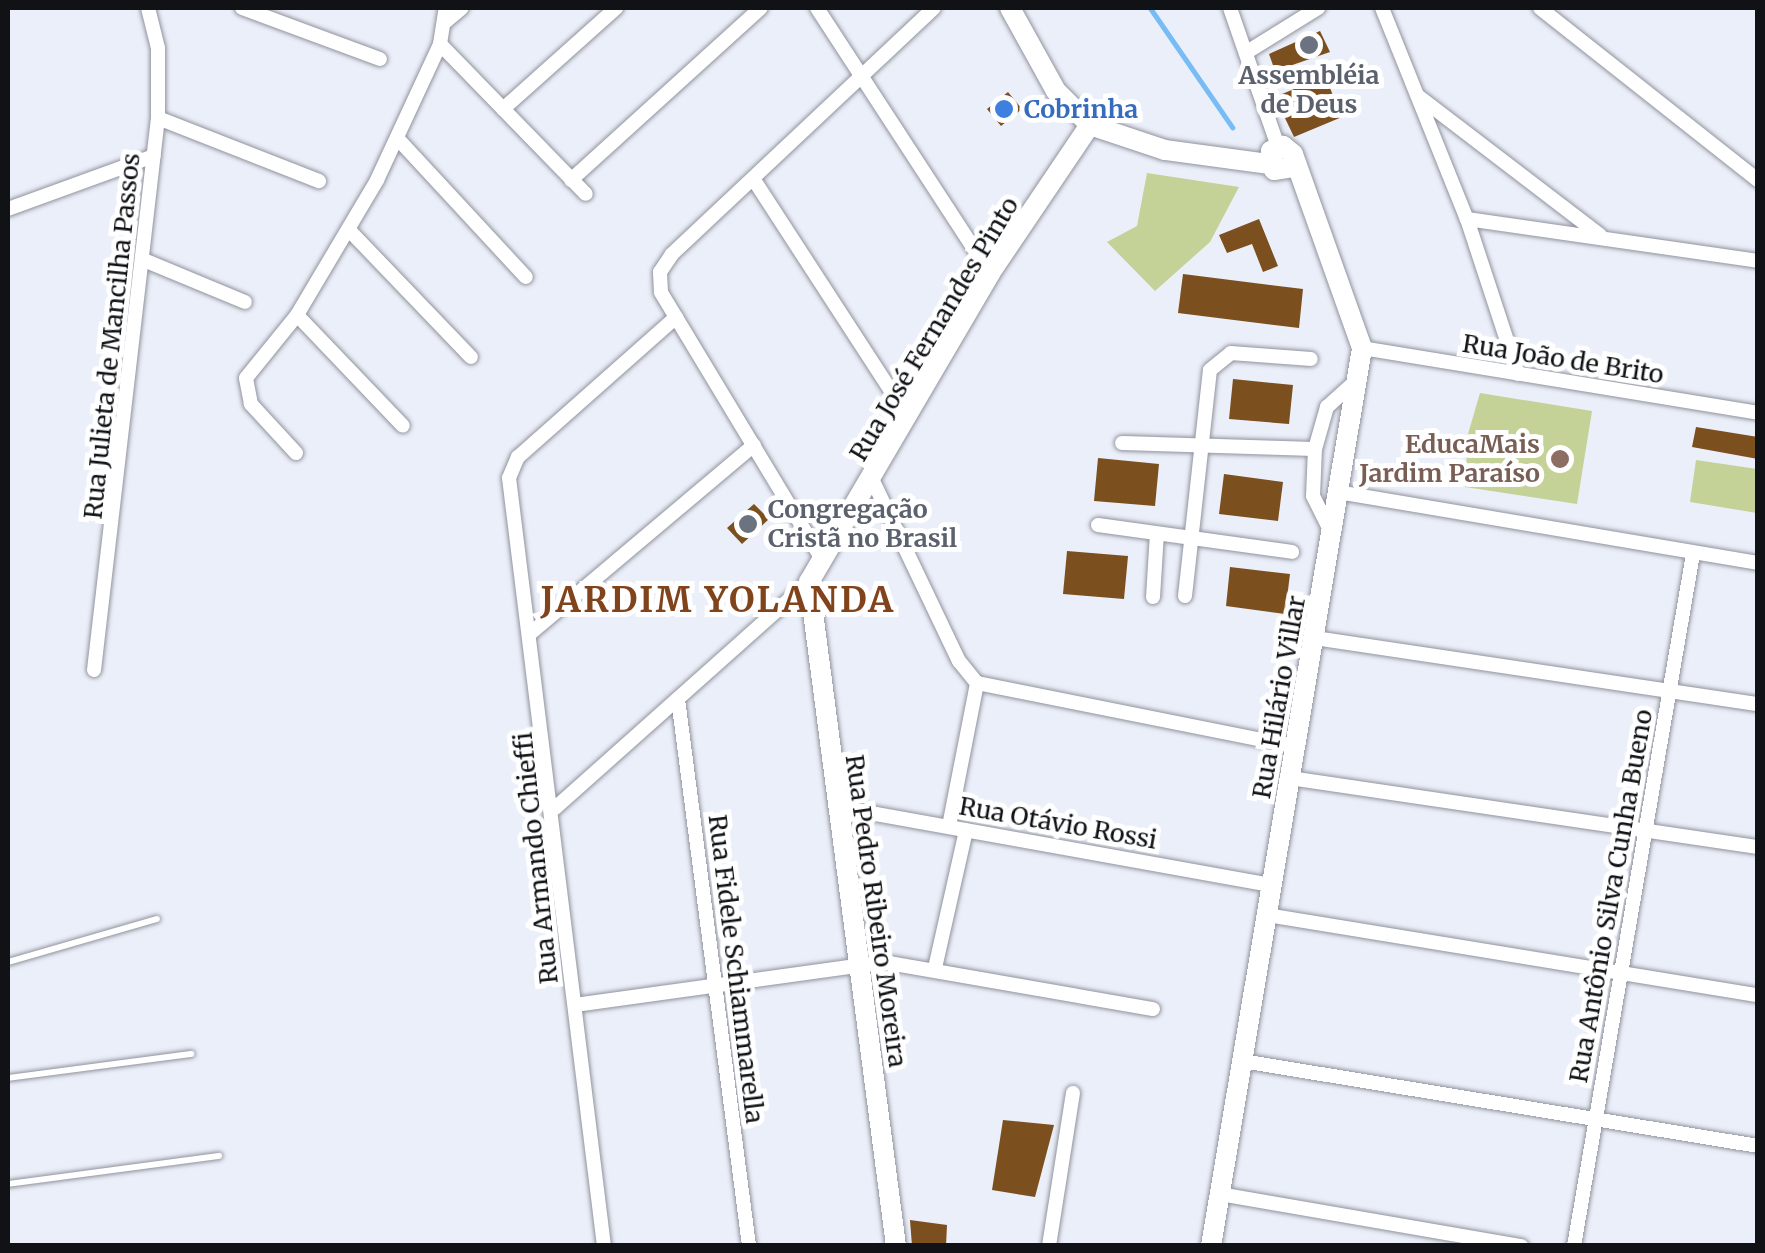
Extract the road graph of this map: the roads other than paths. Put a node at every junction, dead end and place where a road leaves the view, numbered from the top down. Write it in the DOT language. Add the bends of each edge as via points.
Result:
graph roads {
  1 [pos="148,8"];
  2 [pos="242,8"];
  3 [pos="462,8"];
  4 [pos="616,8"];
  5 [pos="762,8"];
  6 [pos="817,8"];
  7 [pos="934,8"];
  8 [pos="1010,8"];
  9 [pos="1230,8"];
  10 [pos="1318,8"];
  11 [pos="1382,8"];
  12 [pos="1540,8"];
  13 [pos="445,15"];
  14 [pos="440,44"];
  15 [pos="1248,52"];
  16 [pos="380,59"];
  17 [pos="858,78"];
  18 [pos="1415,94"];
  19 [pos="503,108"];
  20 [pos="158,118"];
  21 [pos="1090,125"];
  22 [pos="398,139"];
  23 [pos="1274,155"];
  24 [pos="154,156"];
  25 [pos="319,180"];
  26 [pos="570,180"];
  27 [pos="754,180"];
  28 [pos="1758,180"];
  29 [pos="586,194"];
  30 [pos="8,208"];
  31 [pos="1467,219"];
  32 [pos="349,230"];
  33 [pos="1605,238"];
  34 [pos="1758,260"];
  35 [pos="146,261"];
  36 [pos="990,274"];
  37 [pos="526,276"];
  38 [pos="245,302"];
  39 [pos="297,315"];
  40 [pos="676,317"];
  41 [pos="1362,348"];
  42 [pos="471,357"];
  43 [pos="1311,359"];
  44 [pos="1518,374"];
  45 [pos="1356,380"];
  46 [pos="1758,414"];
  47 [pos="907,416"];
  48 [pos="403,426"];
  49 [pos="1122,443"];
  50 [pos="754,445"];
  51 [pos="1202,446"];
  52 [pos="1316,448"];
  53 [pos="296,452"];
  54 [pos="874,482"];
  55 [pos="1338,492"];
  56 [pos="1098,525"];
  57 [pos="1331,532"];
  58 [pos="1157,534"];
  59 [pos="1188,539"];
  60 [pos="1292,552"];
  61 [pos="1694,554"];
  62 [pos="823,560"];
  63 [pos="1758,563"];
  64 [pos="809,582"];
  65 [pos="1185,596"];
  66 [pos="1153,597"];
  67 [pos="532,632"];
  68 [pos="1314,638"];
  69 [pos="94,670"];
  70 [pos="976,683"];
  71 [pos="1669,690"];
  72 [pos="678,699"];
  73 [pos="1758,704"];
  74 [pos="1297,746"];
  75 [pos="1290,778"];
  76 [pos="555,808"];
  77 [pos="837,808"];
  78 [pos="949,826"];
  79 [pos="1648,829"];
  80 [pos="966,830"];
  81 [pos="1758,848"];
  82 [pos="1272,884"];
  83 [pos="1267,914"];
  84 [pos="156,919"];
  85 [pos="8,962"];
  86 [pos="935,968"];
  87 [pos="858,970"];
  88 [pos="1624,972"];
  89 [pos="715,989"];
  90 [pos="1758,996"];
  91 [pos="575,1006"];
  92 [pos="1152,1010"];
  93 [pos="191,1054"];
  94 [pos="1242,1061"];
  95 [pos="8,1078"];
  96 [pos="1074,1093"];
  97 [pos="1595,1120"];
  98 [pos="1758,1146"];
  99 [pos="219,1156"];
  100 [pos="8,1184"];
  101 [pos="1220,1194"];
  102 [pos="604,1246"];
  103 [pos="749,1246"];
  104 [pos="896,1246"];
  105 [pos="1049,1246"];
  106 [pos="1211,1246"];
  107 [pos="1522,1246"];
  108 [pos="1574,1246"];
  1 -- 20 [label="street, Rua Julieta de Mancilha Passos" via="158,48"];
  2 -- 16 [label="street"];
  3 -- 13 [label="street"];
  4 -- 19 [label="street"];
  5 -- 26 [label="street"];
  6 -- 17 [label="street"];
  7 -- 17 [label="street"];
  8 -- 21 [label="street" via="1056,91"];
  9 -- 15 [label="street"];
  10 -- 15 [label="street"];
  11 -- 18 [label="street"];
  12 -- 28 [label="street"];
  13 -- 14 [label="street"];
  14 -- 19 [label="street"];
  14 -- 22 [label="street"];
  15 -- 23 [label="street"];
  17 -- 27 [label="street"];
  17 -- 36 [label="street"];
  18 -- 31 [label="street"];
  18 -- 33 [label="street"];
  19 -- 26 [label="street"];
  20 -- 24 [label="street, Rua Julieta de Mancilha Passos"];
  20 -- 25 [label="street"];
  21 -- 23 [label="street" via="1165,150"];
  21 -- 36 [label="street, Rua José Fernandes Pinto"];
  22 -- 32 [label="street"];
  22 -- 37 [label="street"];
  23 -- 41 [label="street" via="1278,172 1293,166"];
  24 -- 30 [label="street"];
  24 -- 35 [label="street, Rua Julieta de Mancilha Passos"];
  26 -- 29 [label="street"];
  27 -- 40 [label="street" via="660,272 661,292"];
  27 -- 47 [label="street"];
  31 -- 33 [label="street"];
  31 -- 44 [label="street"];
  32 -- 39 [label="street"];
  32 -- 42 [label="street"];
  33 -- 34 [label="street"];
  35 -- 38 [label="street"];
  35 -- 69 [label="street, Rua Julieta de Mancilha Passos"];
  36 -- 47 [label="street, Rua José Fernandes Pinto"];
  39 -- 48 [label="street"];
  39 -- 53 [label="street" via="252,368 245,387"];
  40 -- 50 [label="street"];
  40 -- 67 [label="street, Rua Armando Chieffi" via="512,467"];
  41 -- 44 [label="street, Rua João de Brito"];
  41 -- 45 [label="street, Rua Hilário Villar"];
  43 -- 51 [label="street" via="1231,353 1217,359"];
  44 -- 46 [label="street, Rua João de Brito"];
  45 -- 52 [label="street" via="1326,407"];
  45 -- 55 [label="street, Rua Hilário Villar"];
  47 -- 54 [label="street, Rua José Fernandes Pinto"];
  49 -- 51 [label="street"];
  50 -- 62 [label="street"];
  50 -- 67 [label="street"];
  51 -- 52 [label="street"];
  51 -- 59 [label="street"];
  52 -- 57 [label="street" via="1313,496"];
  54 -- 62 [label="street, Rua José Fernandes Pinto"];
  54 -- 70 [label="street" via="959,661"];
  55 -- 57 [label="street, Rua Hilário Villar"];
  55 -- 61 [label="street"];
  56 -- 58 [label="street"];
  57 -- 68 [label="street, Rua Hilário Villar"];
  58 -- 59 [label="street"];
  58 -- 66 [label="street"];
  59 -- 60 [label="street"];
  59 -- 65 [label="street"];
  61 -- 63 [label="street"];
  61 -- 71 [label="street, Rua Antônio Silva Cunha Bueno"];
  62 -- 64 [label="street, Rua José Fernandes Pinto"];
  64 -- 72 [label="street"];
  64 -- 77 [label="street, Rua Pedro Ribeiro Moreira"];
  67 -- 76 [label="street, Rua Armando Chieffi"];
  68 -- 71 [label="street"];
  68 -- 74 [label="street, Rua Hilário Villar"];
  70 -- 74 [label="street"];
  70 -- 78 [label="street"];
  71 -- 73 [label="street"];
  71 -- 79 [label="street, Rua Antônio Silva Cunha Bueno"];
  72 -- 76 [label="street"];
  72 -- 89 [label="street, Rua Fidele Schiammarella"];
  74 -- 75 [label="street, Rua Hilário Villar"];
  75 -- 79 [label="street"];
  75 -- 82 [label="street, Rua Hilário Villar"];
  76 -- 91 [label="street, Rua Armando Chieffi"];
  77 -- 78 [label="street, Rua Otávio Rossi"];
  77 -- 87 [label="street, Rua Pedro Ribeiro Moreira"];
  78 -- 80 [label="street, Rua Otávio Rossi"];
  79 -- 81 [label="street"];
  79 -- 88 [label="street, Rua Antônio Silva Cunha Bueno"];
  80 -- 82 [label="street, Rua Otávio Rossi"];
  80 -- 86 [label="street"];
  82 -- 83 [label="street, Rua Hilário Villar"];
  83 -- 88 [label="street"];
  83 -- 94 [label="street, Rua Hilário Villar"];
  84 -- 85 [label="lane"];
  86 -- 87 [label="street" via="883,962"];
  86 -- 92 [label="street"];
  87 -- 89 [label="street"];
  87 -- 104 [label="street, Rua Pedro Ribeiro Moreira"];
  88 -- 90 [label="street"];
  88 -- 97 [label="street, Rua Antônio Silva Cunha Bueno"];
  89 -- 91 [label="street"];
  89 -- 103 [label="street, Rua Fidele Schiammarella"];
  91 -- 102 [label="street, Rua Armando Chieffi"];
  93 -- 95 [label="lane"];
  94 -- 97 [label="street"];
  94 -- 101 [label="street, Rua Hilário Villar"];
  96 -- 105 [label="street"];
  97 -- 98 [label="street"];
  97 -- 108 [label="street, Rua Antônio Silva Cunha Bueno"];
  99 -- 100 [label="lane"];
  101 -- 106 [label="street, Rua Hilário Villar"];
  101 -- 107 [label="street"];
}
